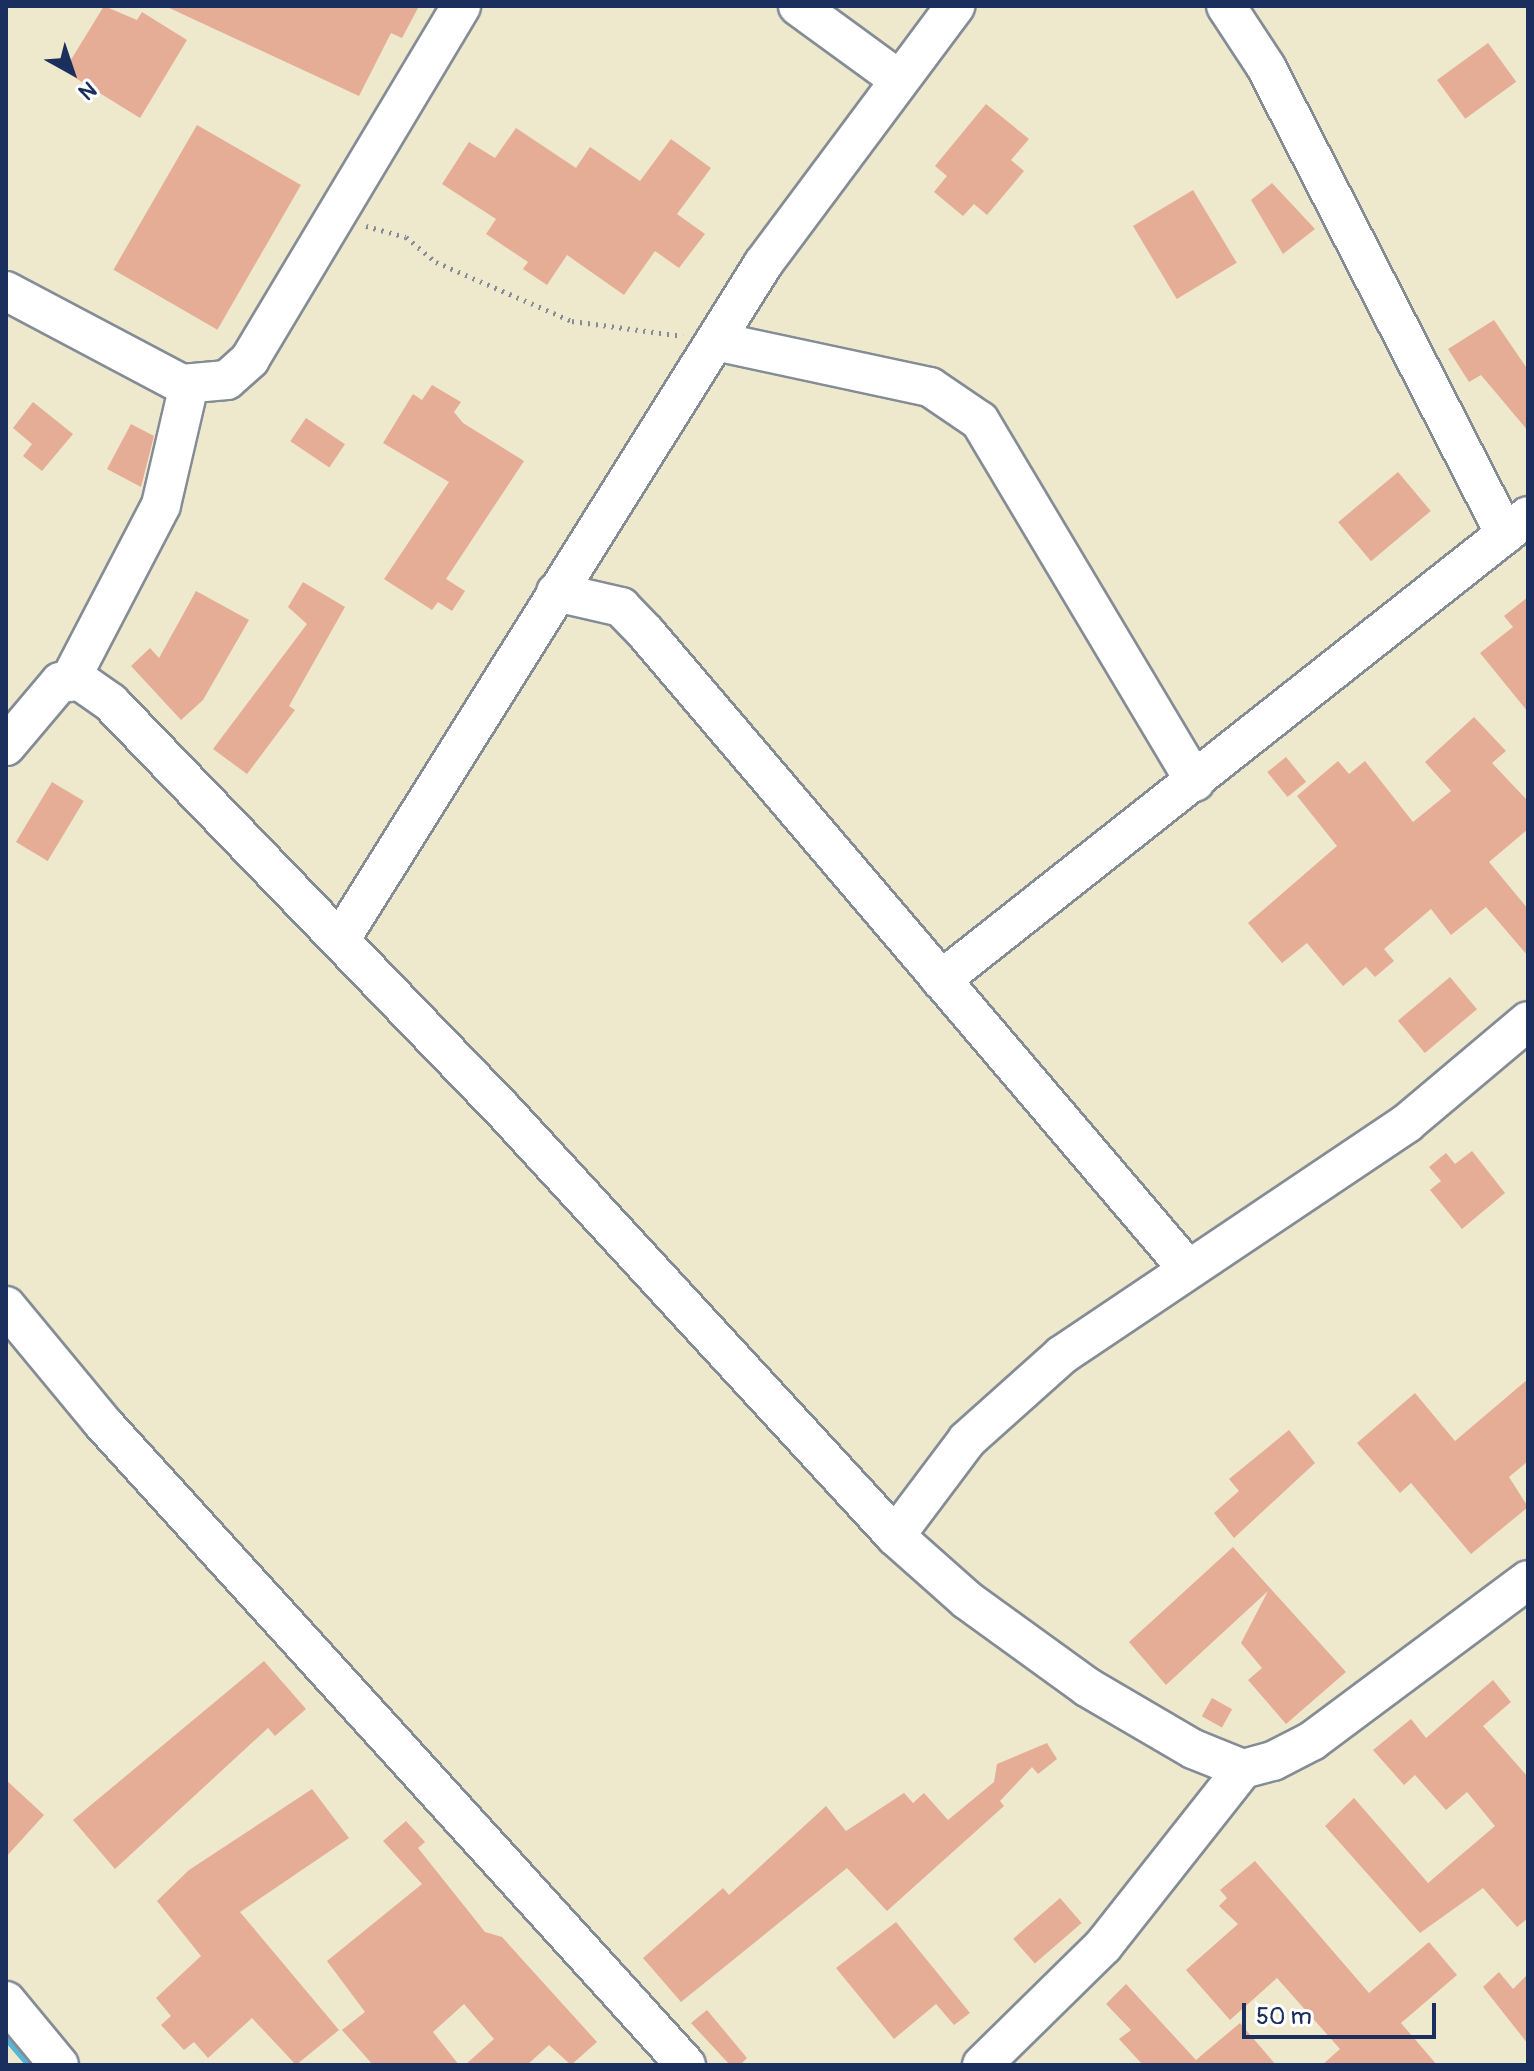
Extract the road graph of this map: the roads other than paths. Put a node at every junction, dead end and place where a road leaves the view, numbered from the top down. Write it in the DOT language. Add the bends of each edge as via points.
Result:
graph roads {
  1 [pos="461,6"];
  2 [pos="798,6"];
  3 [pos="955,6"];
  4 [pos="1226,6"];
  5 [pos="898,79"];
  6 [pos="6,291"];
  7 [pos="715,341"];
  8 [pos="189,385"];
  9 [pos="1517,525"];
  10 [pos="556,592"];
  11 [pos="69,682"];
  12 [pos="6,746"];
  13 [pos="1195,782"];
  14 [pos="340,940"];
  15 [pos="941,980"];
  16 [pos="1528,1021"];
  17 [pos="1187,1268"];
  18 [pos="6,1306"];
  19 [pos="895,1536"];
  20 [pos="1519,1601"];
  21 [pos="1243,1769"];
  22 [pos="6,2001"];
  23 [pos="59,2065"];
  24 [pos="686,2065"];
  25 [pos="982,2065"];
  1 -- 8 [label="street" via="250,359 227,380"];
  2 -- 5 [label="street"];
  3 -- 5 [label="street"];
  4 -- 9 [label="street" via="1266,67"];
  5 -- 7 [label="street"];
  6 -- 8 [label="street"];
  7 -- 10 [label="street"];
  7 -- 13 [label="street" via="930,387 980,421"];
  8 -- 11 [label="street" via="161,505"];
  9 -- 13 [label="street"];
  10 -- 14 [label="street"];
  10 -- 15 [label="street" via="621,607"];
  11 -- 12 [label="street" via="43,694"];
  11 -- 14 [label="street" via="111,703"];
  13 -- 15 [label="street"];
  14 -- 19 [label="street"];
  15 -- 17 [label="street"];
  16 -- 17 [label="street" via="1407,1123"];
  17 -- 19 [label="street" via="1062,1355 967,1440"];
  18 -- 24 [label="street" via="111,1433"];
  19 -- 21 [label="street" via="967,1600 1087,1687 1193,1749"];
  20 -- 21 [label="street" via="1312,1741"];
  21 -- 25 [label="street" via="1103,1946"];
  22 -- 23 [label="street"];
}
